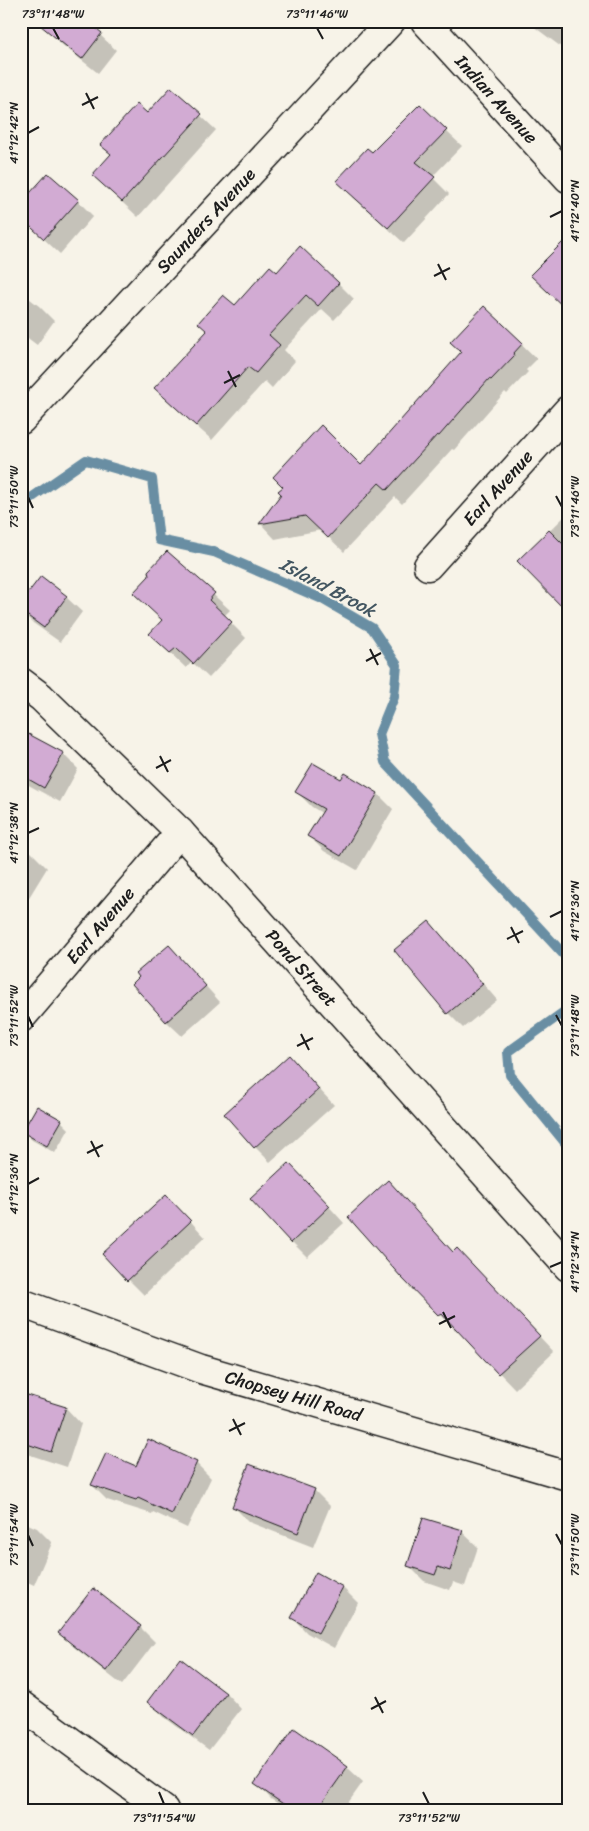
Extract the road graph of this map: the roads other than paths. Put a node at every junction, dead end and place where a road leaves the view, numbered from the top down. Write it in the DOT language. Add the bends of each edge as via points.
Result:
graph roads {
  1 [pos="391,21"];
  2 [pos="425,21"];
  3 [pos="568,178"];
  4 [pos="568,410"];
  5 [pos="21,420"];
  6 [pos="428,566"];
  7 [pos="21,682"];
  8 [pos="180,832"];
  9 [pos="21,1018"];
  10 [pos="568,1267"];
  11 [pos="21,1303"];
  12 [pos="568,1476"];
  13 [pos="21,1705"];
  14 [pos="164,1810"];
  1 -- 5 [label="street, Saunders Avenue"];
  2 -- 3 [label="street, Indian Avenue"];
  4 -- 6 [label="street, Earl Avenue"];
  7 -- 8 [label="street, Pond Street" via="41,697"];
  8 -- 9 [label="street, Earl Avenue"];
  8 -- 10 [label="street, Pond Street"];
  11 -- 12 [label="street, Chopsey Hill Road" via="201,1369"];
  13 -- 14 [label="street"];
}
